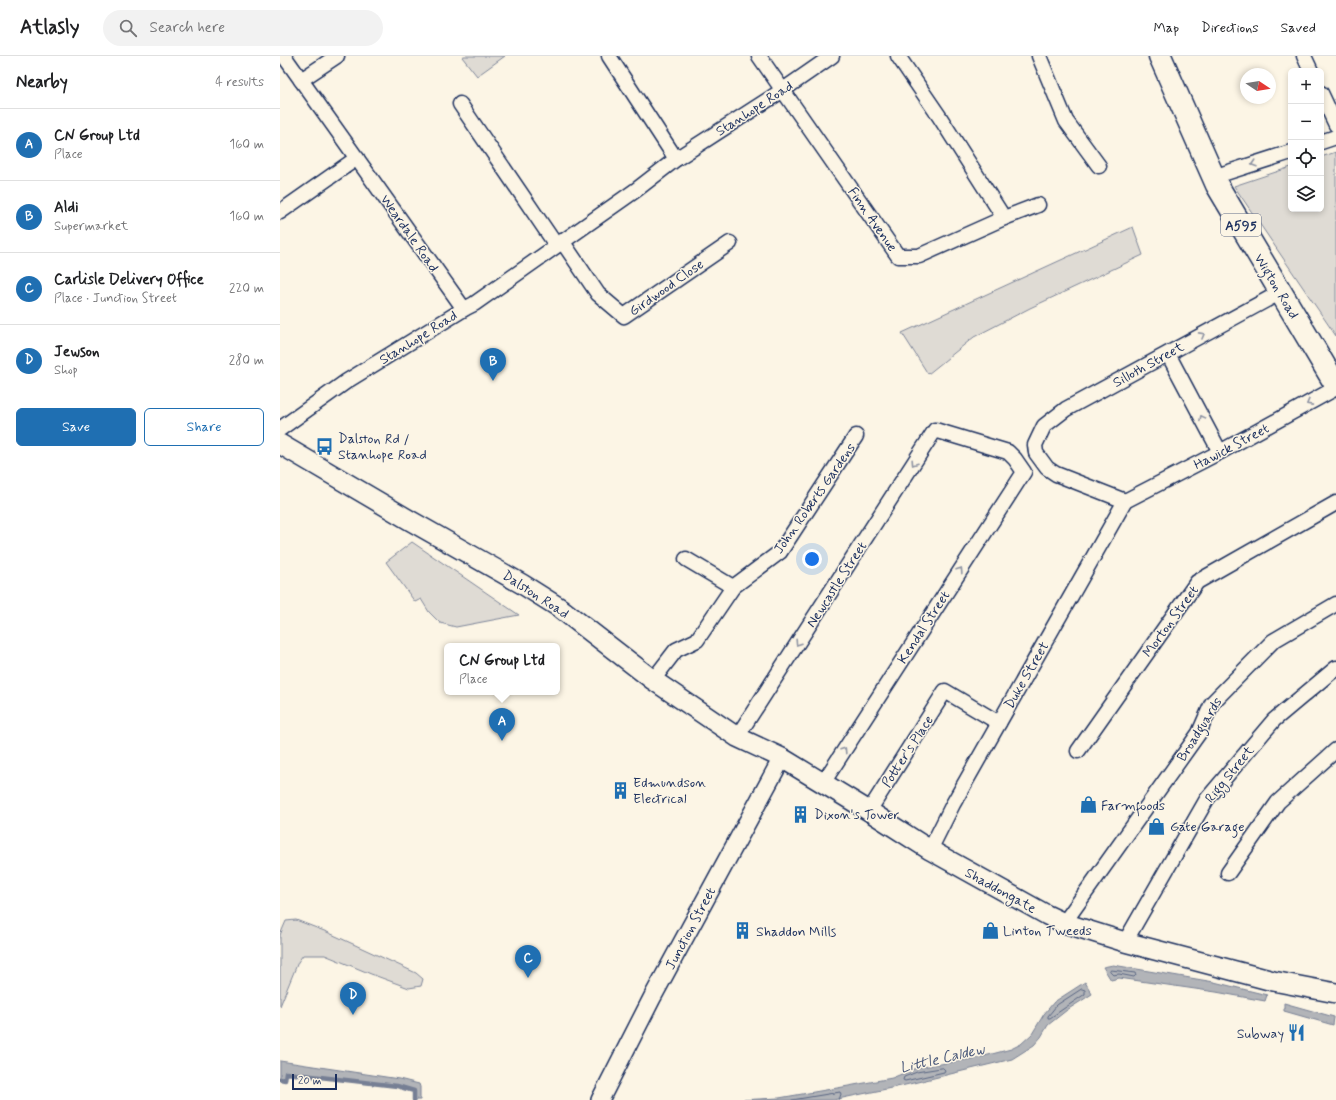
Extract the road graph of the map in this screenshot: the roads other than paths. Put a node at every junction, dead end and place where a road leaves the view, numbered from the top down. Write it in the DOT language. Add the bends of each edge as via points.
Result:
graph roads {
  1 [pos="284,56"];
  2 [pos="337,56"];
  3 [pos="609,56"];
  4 [pos="759,56"];
  5 [pos="832,56"];
  6 [pos="898,56"];
  7 [pos="1039,56"];
  8 [pos="1160,56"];
  9 [pos="1304,56"];
  10 [pos="1310,68"];
  11 [pos="301,80"];
  12 [pos="783,90"];
  13 [pos="1324,99"];
  14 [pos="460,104"];
  15 [pos="1336,125"];
  16 [pos="1336,137"];
  17 [pos="1324,141"];
  18 [pos="1288,153"];
  19 [pos="357,158"];
  20 [pos="676,159"];
  21 [pos="1099,166"];
  22 [pos="1213,177"];
  23 [pos="1038,205"];
  24 [pos="280,212"];
  25 [pos="1004,218"];
  26 [pos="559,243"];
  27 [pos="730,243"];
  28 [pos="1281,292"];
  29 [pos="464,309"];
  30 [pos="1168,354"];
  31 [pos="1336,387"];
  32 [pos="280,429"];
  33 [pos="856,436"];
  34 [pos="280,444"];
  35 [pos="1220,452"];
  36 [pos="1024,472"];
  37 [pos="1125,501"];
  38 [pos="1336,503"];
  39 [pos="686,559"];
  40 [pos="733,587"];
  41 [pos="1336,604"];
  42 [pos="1336,668"];
  43 [pos="653,680"];
  44 [pos="999,723"];
  45 [pos="737,737"];
  46 [pos="1336,750"];
  47 [pos="1078,751"];
  48 [pos="782,758"];
  49 [pos="823,783"];
  50 [pos="869,811"];
  51 [pos="930,850"];
  52 [pos="1228,873"];
  53 [pos="1064,923"];
  54 [pos="1125,942"];
  55 [pos="1336,993"];
  56 [pos="600,1100"];
  1 -- 11 [label="street, Weardale Road"];
  2 -- 11 [label="street"];
  3 -- 20 [label="street"];
  4 -- 12 [label="street"];
  5 -- 12 [label="street, Stanhope Road"];
  6 -- 25 [label="street"];
  7 -- 21 [label="street" via="1066,121"];
  8 -- 22 [label="main road, Wigton Road / A595"];
  9 -- 10 [label="street"];
  11 -- 19 [label="street, Weardale Road"];
  12 -- 20 [label="street, Stanhope Road"];
  12 -- 25 [label="street, Finn Avenue" via="898,256 919,256"];
  13 -- 15 [label="street"];
  14 -- 26 [label="street"];
  16 -- 17 [label="street"];
  18 -- 22 [label="street, one-way"];
  19 -- 24 [label="street"];
  19 -- 29 [label="street, Weardale Road"];
  20 -- 26 [label="street, Stanhope Road"];
  22 -- 28 [label="main road, Wigton Road / A595"];
  23 -- 25 [label="street, Finn Avenue"];
  26 -- 27 [label="street, Girdwood Close" via="598,294 624,316"];
  26 -- 29 [label="street, Stanhope Road"];
  30 -- 28 [label="street, Silloth Street, one-way"];
  28 -- 31 [label="main road, Wigton Road / A595"];
  29 -- 32 [label="street, Stanhope Road" via="347,381"];
  35 -- 30 [label="street, one-way"];
  30 -- 37 [label="street, Silloth Street" via="1066,409 1044,426 1035,445 1036,454 1047,468 1056,474"];
  31 -- 35 [label="street, Hawick Street, one-way"];
  33 -- 40 [label="street, John Roberts Gardens" via="780,552"];
  34 -- 43 [label="main road, Dalston Road" via="560,608"];
  35 -- 37 [label="street, Hawick Street"];
  36 -- 45 [label="street, Newcastle Street, one-way" via="1008,452 935,430"];
  49 -- 36 [label="street, Kendal Street, one-way"];
  37 -- 44 [label="street, Duke Street"];
  38 -- 47 [label="street, Morton Street" via="1197,582"];
  39 -- 40 [label="street"];
  40 -- 43 [label="street, John Roberts Gardens" via="696,640 676,650"];
  41 -- 53 [label="street, Broadguards" via="1273,641 1212,703 1199,733"];
  42 -- 54 [label="street, Rigg Street" via="1274,720 1207,799"];
  43 -- 45 [label="main road, Dalston Road"];
  44 -- 50 [label="street, Potter's Place" via="945,691"];
  44 -- 51 [label="street, Duke Street"];
  45 -- 48 [label="main road, Dalston Road"];
  46 -- 52 [label="street" via="1278,802"];
  48 -- 49 [label="main road, Shaddongate"];
  48 -- 56 [label="street, Junction Street" via="652,998"];
  49 -- 50 [label="main road, Shaddongate"];
  50 -- 51 [label="main road, Shaddongate"];
  51 -- 53 [label="main road, Shaddongate"];
  53 -- 54 [label="main road, Shaddongate"];
  54 -- 55 [label="main road, Shaddongate" via="1273,981"];
}
